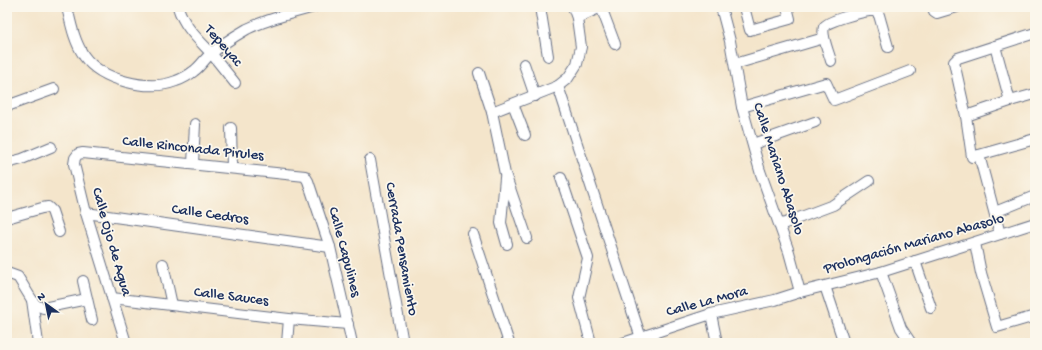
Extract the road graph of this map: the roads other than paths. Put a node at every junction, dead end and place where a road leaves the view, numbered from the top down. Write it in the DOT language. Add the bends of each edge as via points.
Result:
graph roads {
  1 [pos="67,7"];
  2 [pos="178,7"];
  3 [pos="314,7"];
  4 [pos="540,7"];
  5 [pos="573,7"];
  6 [pos="601,7"];
  7 [pos="721,7"];
  8 [pos="744,7"];
  9 [pos="786,7"];
  10 [pos="933,7"];
  11 [pos="957,7"];
  12 [pos="577,18"];
  13 [pos="1035,33"];
  14 [pos="824,38"];
  15 [pos="615,44"];
  16 [pos="995,46"];
  17 [pos="888,47"];
  18 [pos="211,54"];
  19 [pos="548,56"];
  20 [pos="831,61"];
  21 [pos="524,64"];
  22 [pos="735,64"];
  23 [pos="910,71"];
  24 [pos="479,73"];
  25 [pos="235,83"];
  26 [pos="558,86"];
  27 [pos="54,89"];
  28 [pos="1035,94"];
  29 [pos="535,96"];
  30 [pos="1010,101"];
  31 [pos="513,104"];
  32 [pos="7,106"];
  33 [pos="742,107"];
  34 [pos="492,112"];
  35 [pos="966,116"];
  36 [pos="815,122"];
  37 [pos="195,124"];
  38 [pos="231,128"];
  39 [pos="525,135"];
  40 [pos="1035,140"];
  41 [pos="753,144"];
  42 [pos="51,147"];
  43 [pos="84,153"];
  44 [pos="979,155"];
  45 [pos="370,160"];
  46 [pos="7,163"];
  47 [pos="193,164"];
  48 [pos="232,168"];
  49 [pos="505,174"];
  50 [pos="299,175"];
  51 [pos="561,178"];
  52 [pos="869,181"];
  53 [pos="1035,196"];
  54 [pos="995,212"];
  55 [pos="86,213"];
  56 [pos="7,218"];
  57 [pos="1035,223"];
  58 [pos="780,225"];
  59 [pos="59,232"];
  60 [pos="474,234"];
  61 [pos="1000,234"];
  62 [pos="527,238"];
  63 [pos="975,243"];
  64 [pos="507,244"];
  65 [pos="330,247"];
  66 [pos="915,261"];
  67 [pos="163,264"];
  68 [pos="7,272"];
  69 [pos="881,272"];
  70 [pos="83,281"];
  71 [pos="825,286"];
  72 [pos="800,292"];
  73 [pos="87,298"];
  74 [pos="112,298"];
  75 [pos="32,300"];
  76 [pos="172,305"];
  77 [pos="931,308"];
  78 [pos="711,314"];
  79 [pos="1035,316"];
  80 [pos="289,319"];
  81 [pos="92,320"];
  82 [pos="348,324"];
  83 [pos="641,338"];
  84 [pos="38,343"];
  85 [pos="126,343"];
  86 [pos="287,343"];
  87 [pos="352,343"];
  88 [pos="403,343"];
  89 [pos="509,343"];
  90 [pos="592,343"];
  91 [pos="623,343"];
  92 [pos="717,343"];
  93 [pos="844,343"];
  94 [pos="911,343"];
  1 -- 18 [label="street" via="74,36 85,57 100,71 118,80 159,85 176,81 194,71"];
  2 -- 18 [label="street, Tepeyac" via="186,26"];
  3 -- 18 [label="street" via="249,28"];
  4 -- 19 [label="street"];
  5 -- 12 [label="street"];
  6 -- 12 [label="street"];
  6 -- 15 [label="street"];
  7 -- 22 [label="street, Calle Mariano Abasolo"];
  8 -- 9 [label="street" via="750,30 790,19"];
  10 -- 11 [label="street" via="937,13"];
  12 -- 26 [label="street" via="581,47 577,64 568,78"];
  13 -- 16 [label="street"];
  14 -- 17 [label="street" via="824,28 833,21 875,11 879,15"];
  14 -- 20 [label="street"];
  14 -- 22 [label="street"];
  16 -- 30 [label="street"];
  16 -- 35 [label="street" via="958,58 954,62"];
  18 -- 25 [label="street, Tepeyac"];
  21 -- 29 [label="street"];
  22 -- 33 [label="street, Calle Mariano Abasolo"];
  23 -- 33 [label="street" via="834,100 826,83"];
  24 -- 34 [label="street"];
  26 -- 29 [label="street"];
  26 -- 83 [label="street"];
  27 -- 32 [label="street"];
  28 -- 30 [label="street"];
  29 -- 31 [label="street"];
  30 -- 35 [label="street"];
  31 -- 34 [label="street"];
  31 -- 39 [label="street"];
  33 -- 41 [label="street, Calle Mariano Abasolo"];
  34 -- 49 [label="street"];
  35 -- 44 [label="street" via="972,157"];
  36 -- 41 [label="street"];
  37 -- 47 [label="street"];
  38 -- 48 [label="street"];
  40 -- 44 [label="street"];
  41 -- 58 [label="street, Calle Mariano Abasolo"];
  42 -- 46 [label="street"];
  43 -- 47 [label="street, Calle Rinconada Pirules"];
  43 -- 55 [label="street, Calle Ojo de Agua" via="78,154 74,164"];
  44 -- 54 [label="street"];
  45 -- 88 [label="street, Cerrada Pensamiento"];
  47 -- 48 [label="street, Calle Rinconada Pirules"];
  48 -- 50 [label="street, Calle Rinconada Pirules"];
  49 -- 62 [label="street"];
  49 -- 64 [label="street" via="501,223"];
  50 -- 65 [label="street, Calle Capulines" via="305,176 308,181"];
  51 -- 90 [label="street" via="588,258 579,298"];
  52 -- 58 [label="street" via="833,205"];
  53 -- 54 [label="street"];
  54 -- 61 [label="street"];
  55 -- 65 [label="street, Calle Cedros"];
  55 -- 74 [label="street, Calle Ojo de Agua"];
  56 -- 59 [label="street" via="48,207 52,211"];
  57 -- 61 [label="street, Prolongación Mariano Abasolo"];
  58 -- 72 [label="street, Calle Mariano Abasolo"];
  60 -- 89 [label="street"];
  61 -- 63 [label="street, Prolongación Mariano Abasolo"];
  63 -- 66 [label="street, Prolongación Mariano Abasolo"];
  63 -- 79 [label="street" via="997,327"];
  65 -- 82 [label="street, Calle Capulines"];
  66 -- 69 [label="street, Prolongación Mariano Abasolo"];
  66 -- 77 [label="street"];
  67 -- 76 [label="street"];
  68 -- 75 [label="street" via="18,277"];
  69 -- 71 [label="street, Prolongación Mariano Abasolo"];
  69 -- 94 [label="street" via="901,328"];
  70 -- 73 [label="street"];
  71 -- 72 [label="street, Prolongación Mariano Abasolo"];
  71 -- 93 [label="street"];
  72 -- 78 [label="street, Calle La Mora"];
  73 -- 75 [label="street" via="43,308"];
  73 -- 81 [label="street"];
  74 -- 76 [label="street, Calle Sauces"];
  74 -- 85 [label="street, Calle Ojo de Agua"];
  75 -- 84 [label="street"];
  76 -- 80 [label="street, Calle Sauces"];
  78 -- 83 [label="street, Calle La Mora"];
  78 -- 92 [label="street"];
  80 -- 82 [label="street, Calle Sauces"];
  80 -- 86 [label="street"];
  82 -- 87 [label="street, Calle Capulines"];
  83 -- 91 [label="street, Calle La Mora"];
}
